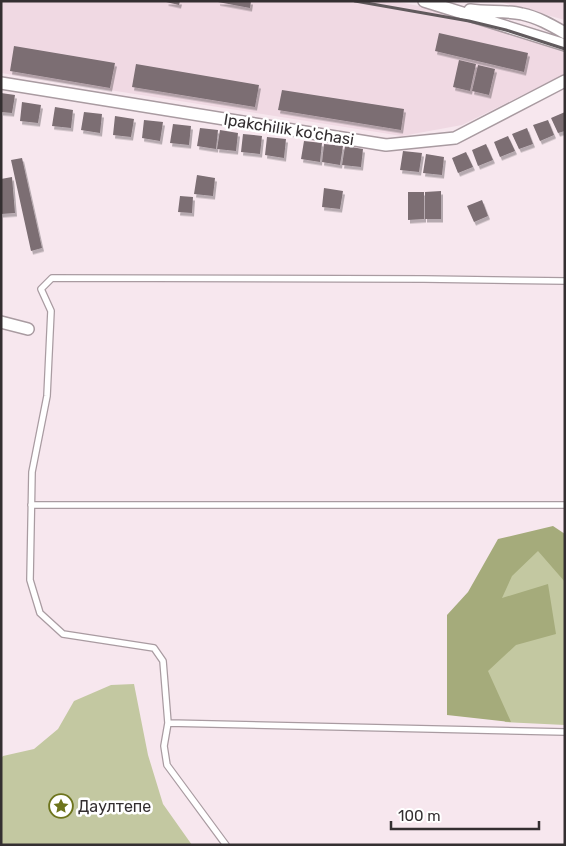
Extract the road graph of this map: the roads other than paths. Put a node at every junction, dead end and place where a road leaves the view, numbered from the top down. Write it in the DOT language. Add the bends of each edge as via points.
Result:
graph roads {
  1 [pos="429,2"];
  2 [pos="565,33"];
  3 [pos="565,45"];
  4 [pos="565,81"];
  5 [pos="1,83"];
  6 [pos="565,281"];
  7 [pos="1,322"];
  8 [pos="28,329"];
  9 [pos="31,505"];
  10 [pos="565,505"];
  11 [pos="168,724"];
  12 [pos="565,732"];
  13 [pos="226,845"];
  1 -- 2 [label="street" via="482,12 522,14"];
  1 -- 3 [label="street"];
  4 -- 5 [label="street, Ipakchilik ko'chasi" via="455,138 386,144"];
  6 -- 9 [label="lane" via="52,278 41,289 51,311 48,387 32,472"];
  7 -- 8 [label="street"];
  9 -- 10 [label="lane"];
  9 -- 11 [label="lane" via="30,580 40,613 63,634 154,648 163,661"];
  11 -- 12 [label="lane"];
  11 -- 13 [label="lane" via="164,746 168,765"];
}
